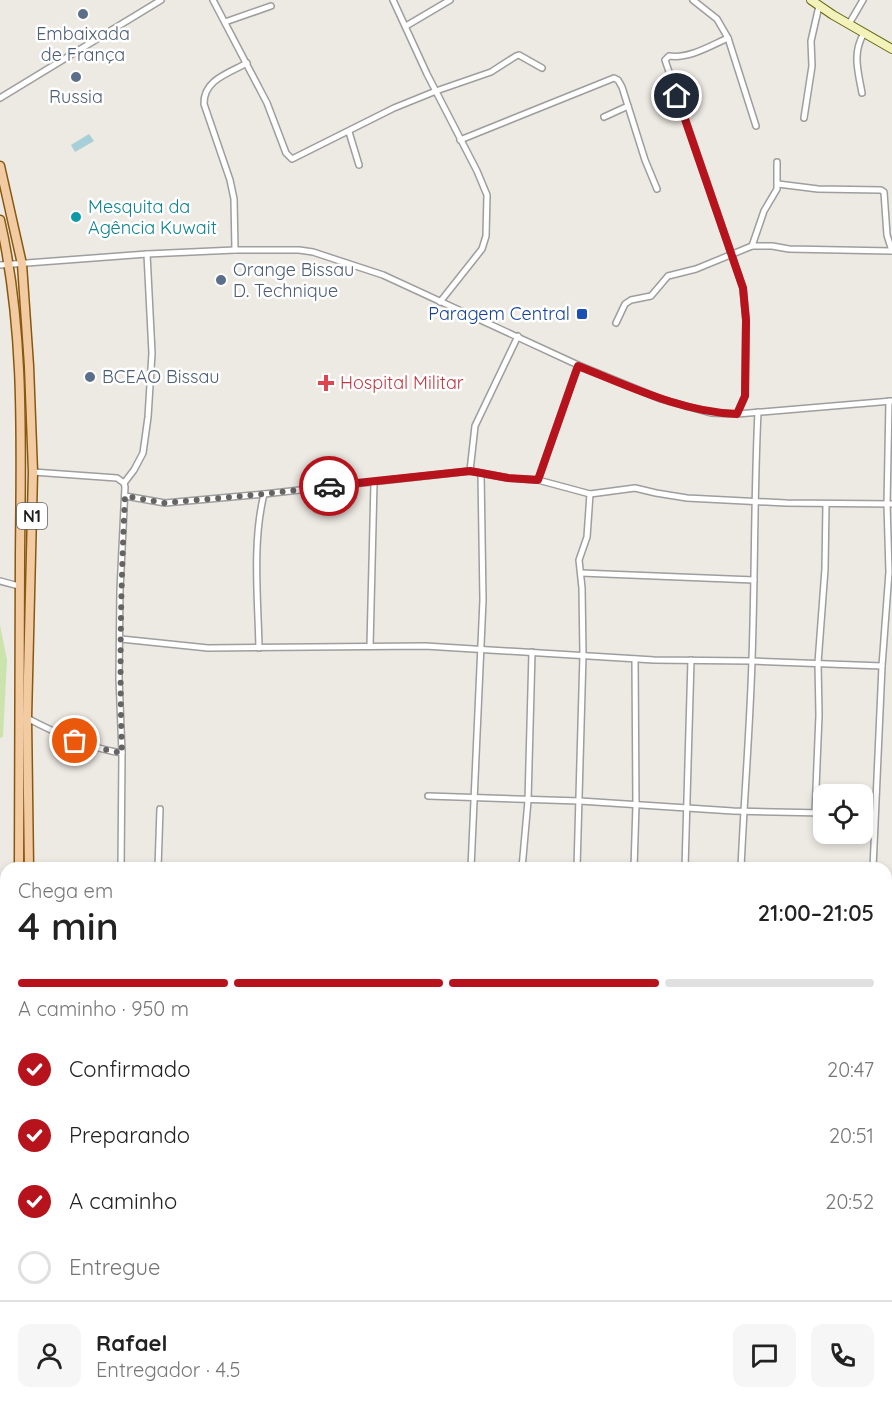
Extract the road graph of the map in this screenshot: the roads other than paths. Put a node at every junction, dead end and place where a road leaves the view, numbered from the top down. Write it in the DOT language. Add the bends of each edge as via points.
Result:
graph roads {
  1 [pos="161,0"];
  2 [pos="213,0"];
  3 [pos="393,0"];
  4 [pos="450,0"];
  5 [pos="693,0"];
  6 [pos="811,0"];
  7 [pos="863,0"];
  8 [pos="271,6"];
  9 [pos="819,6"];
  10 [pos="225,22"];
  11 [pos="849,24"];
  12 [pos="406,26"];
  13 [pos="864,33"];
  14 [pos="728,38"];
  15 [pos="892,50"];
  16 [pos="247,63"];
  17 [pos="542,68"];
  18 [pos="436,91"];
  19 [pos="862,93"];
  20 [pos="0,98"];
  21 [pos="628,106"];
  22 [pos="604,117"];
  23 [pos="804,118"];
  24 [pos="756,126"];
  25 [pos="349,132"];
  26 [pos="460,140"];
  27 [pos="777,162"];
  28 [pos="358,165"];
  29 [pos="0,166"];
  30 [pos="778,184"];
  31 [pos="657,189"];
  32 [pos="0,220"];
  33 [pos="752,246"];
  34 [pos="235,250"];
  35 [pos="892,251"];
  36 [pos="147,254"];
  37 [pos="733,255"];
  38 [pos="22,264"];
  39 [pos="4,265"];
  40 [pos="440,302"];
  41 [pos="616,323"];
  42 [pos="518,336"];
  43 [pos="578,366"];
  44 [pos="890,401"];
  45 [pos="758,412"];
  46 [pos="737,414"];
  47 [pos="470,471"];
  48 [pos="33,472"];
  49 [pos="481,473"];
  50 [pos="538,480"];
  51 [pos="124,483"];
  52 [pos="374,483"];
  53 [pos="264,494"];
  54 [pos="590,494"];
  55 [pos="125,496"];
  56 [pos="753,502"];
  57 [pos="826,504"];
  58 [pos="890,504"];
  59 [pos="581,573"];
  60 [pos="754,580"];
  61 [pos="0,581"];
  62 [pos="19,586"];
  63 [pos="889,634"];
  64 [pos="121,639"];
  65 [pos="370,646"];
  66 [pos="259,648"];
  67 [pos="480,650"];
  68 [pos="532,652"];
  69 [pos="583,655"];
  70 [pos="635,659"];
  71 [pos="690,660"];
  72 [pos="752,661"];
  73 [pos="818,663"];
  74 [pos="882,666"];
  75 [pos="27,718"];
  76 [pos="122,753"];
  77 [pos="816,784"];
  78 [pos="428,796"];
  79 [pos="473,798"];
  80 [pos="528,801"];
  81 [pos="580,801"];
  82 [pos="636,805"];
  83 [pos="686,808"];
  84 [pos="160,809"];
  85 [pos="743,811"];
  86 [pos="813,813"];
  87 [pos="874,814"];
  88 [pos="19,862"];
  89 [pos="28,862"];
  90 [pos="122,862"];
  91 [pos="158,862"];
  92 [pos="471,862"];
  93 [pos="523,862"];
  94 [pos="577,862"];
  95 [pos="634,862"];
  96 [pos="685,862"];
  97 [pos="741,862"];
  98 [pos="873,862"];
  1 -- 20 [label="street"];
  2 -- 10 [label="street"];
  3 -- 12 [label="street"];
  4 -- 12 [label="street"];
  5 -- 14 [label="street" via="717,19"];
  6 -- 9 [label="street"];
  7 -- 11 [label="street"];
  8 -- 10 [label="street"];
  9 -- 11 [label="street"];
  9 -- 23 [label="street" via="811,41 812,66"];
  10 -- 16 [label="street"];
  11 -- 13 [label="street"];
  12 -- 18 [label="street"];
  13 -- 15 [label="street"];
  13 -- 19 [label="street" via="856,58"];
  14 -- 24 [label="street"];
  14 -- 37 [label="street" via="665,60"];
  16 -- 25 [label="street" via="289,158"];
  16 -- 34 [label="street" via="216,80 204,96 234,199"];
  17 -- 18 [label="street" via="519,55 491,72"];
  18 -- 25 [label="street"];
  18 -- 26 [label="street"];
  21 -- 22 [label="street"];
  21 -- 26 [label="street" via="622,87 614,78"];
  21 -- 31 [label="street"];
  25 -- 28 [label="street"];
  26 -- 40 [label="street" via="487,195 486,236 482,249"];
  27 -- 30 [label="street"];
  29 -- 38 [label="main road, N1"];
  30 -- 33 [label="street"];
  30 -- 35 [label="street" via="881,190"];
  32 -- 39 [label="main road, N1"];
  33 -- 35 [label="street"];
  33 -- 37 [label="street"];
  34 -- 36 [label="street"];
  34 -- 40 [label="street" via="313,252 383,275"];
  36 -- 38 [label="street"];
  36 -- 51 [label="street" via="152,353 148,417 143,453"];
  37 -- 41 [label="street" via="668,276 651,296 625,304"];
  37 -- 46 [label="street" via="743,288 746,320 745,396"];
  38 -- 39 [label="street"];
  38 -- 48 [label="main road, N1"];
  39 -- 62 [label="main road, N1" via="19,367"];
  40 -- 42 [label="street"];
  42 -- 43 [label="street"];
  42 -- 47 [label="street" via="475,426"];
  43 -- 46 [label="street" via="661,399 711,413"];
  43 -- 50 [label="street"];
  44 -- 45 [label="street"];
  44 -- 58 [label="street"];
  45 -- 46 [label="street"];
  45 -- 56 [label="street"];
  47 -- 49 [label="street"];
  47 -- 52 [label="street"];
  48 -- 51 [label="street" via="110,477"];
  48 -- 75 [label="main road, N1"];
  49 -- 50 [label="street"];
  49 -- 67 [label="street"];
  50 -- 54 [label="street"];
  51 -- 55 [label="street"];
  52 -- 53 [label="street"];
  52 -- 65 [label="street"];
  53 -- 55 [label="street" via="165,503"];
  53 -- 66 [label="street" via="258,569"];
  54 -- 56 [label="street" via="635,488 673,496"];
  54 -- 59 [label="street" via="586,537 579,554"];
  55 -- 64 [label="street"];
  56 -- 57 [label="street"];
  56 -- 60 [label="street"];
  57 -- 58 [label="street"];
  57 -- 73 [label="street"];
  58 -- 63 [label="street"];
  59 -- 60 [label="street"];
  59 -- 69 [label="street"];
  60 -- 72 [label="street"];
  61 -- 62 [label="street"];
  62 -- 88 [label="main road, N1"];
  63 -- 74 [label="street"];
  64 -- 66 [label="street" via="208,648"];
  64 -- 76 [label="street"];
  65 -- 66 [label="street"];
  65 -- 67 [label="street"];
  67 -- 68 [label="street"];
  67 -- 79 [label="street"];
  68 -- 69 [label="street"];
  68 -- 80 [label="street"];
  69 -- 70 [label="street"];
  69 -- 81 [label="street"];
  70 -- 71 [label="street"];
  70 -- 82 [label="street"];
  71 -- 72 [label="street"];
  71 -- 83 [label="street"];
  72 -- 73 [label="street"];
  72 -- 85 [label="street"];
  73 -- 74 [label="street"];
  73 -- 77 [label="street"];
  74 -- 87 [label="street"];
  75 -- 76 [label="street" via="75,741"];
  75 -- 89 [label="main road, N1"];
  76 -- 90 [label="street"];
  78 -- 79 [label="street"];
  79 -- 80 [label="street"];
  79 -- 92 [label="street"];
  80 -- 81 [label="street"];
  80 -- 93 [label="street"];
  81 -- 82 [label="street"];
  81 -- 94 [label="street"];
  82 -- 83 [label="street"];
  82 -- 95 [label="street"];
  83 -- 85 [label="street"];
  83 -- 96 [label="street"];
  84 -- 91 [label="street"];
  85 -- 86 [label="street"];
  85 -- 97 [label="street"];
  87 -- 98 [label="street"];
}
